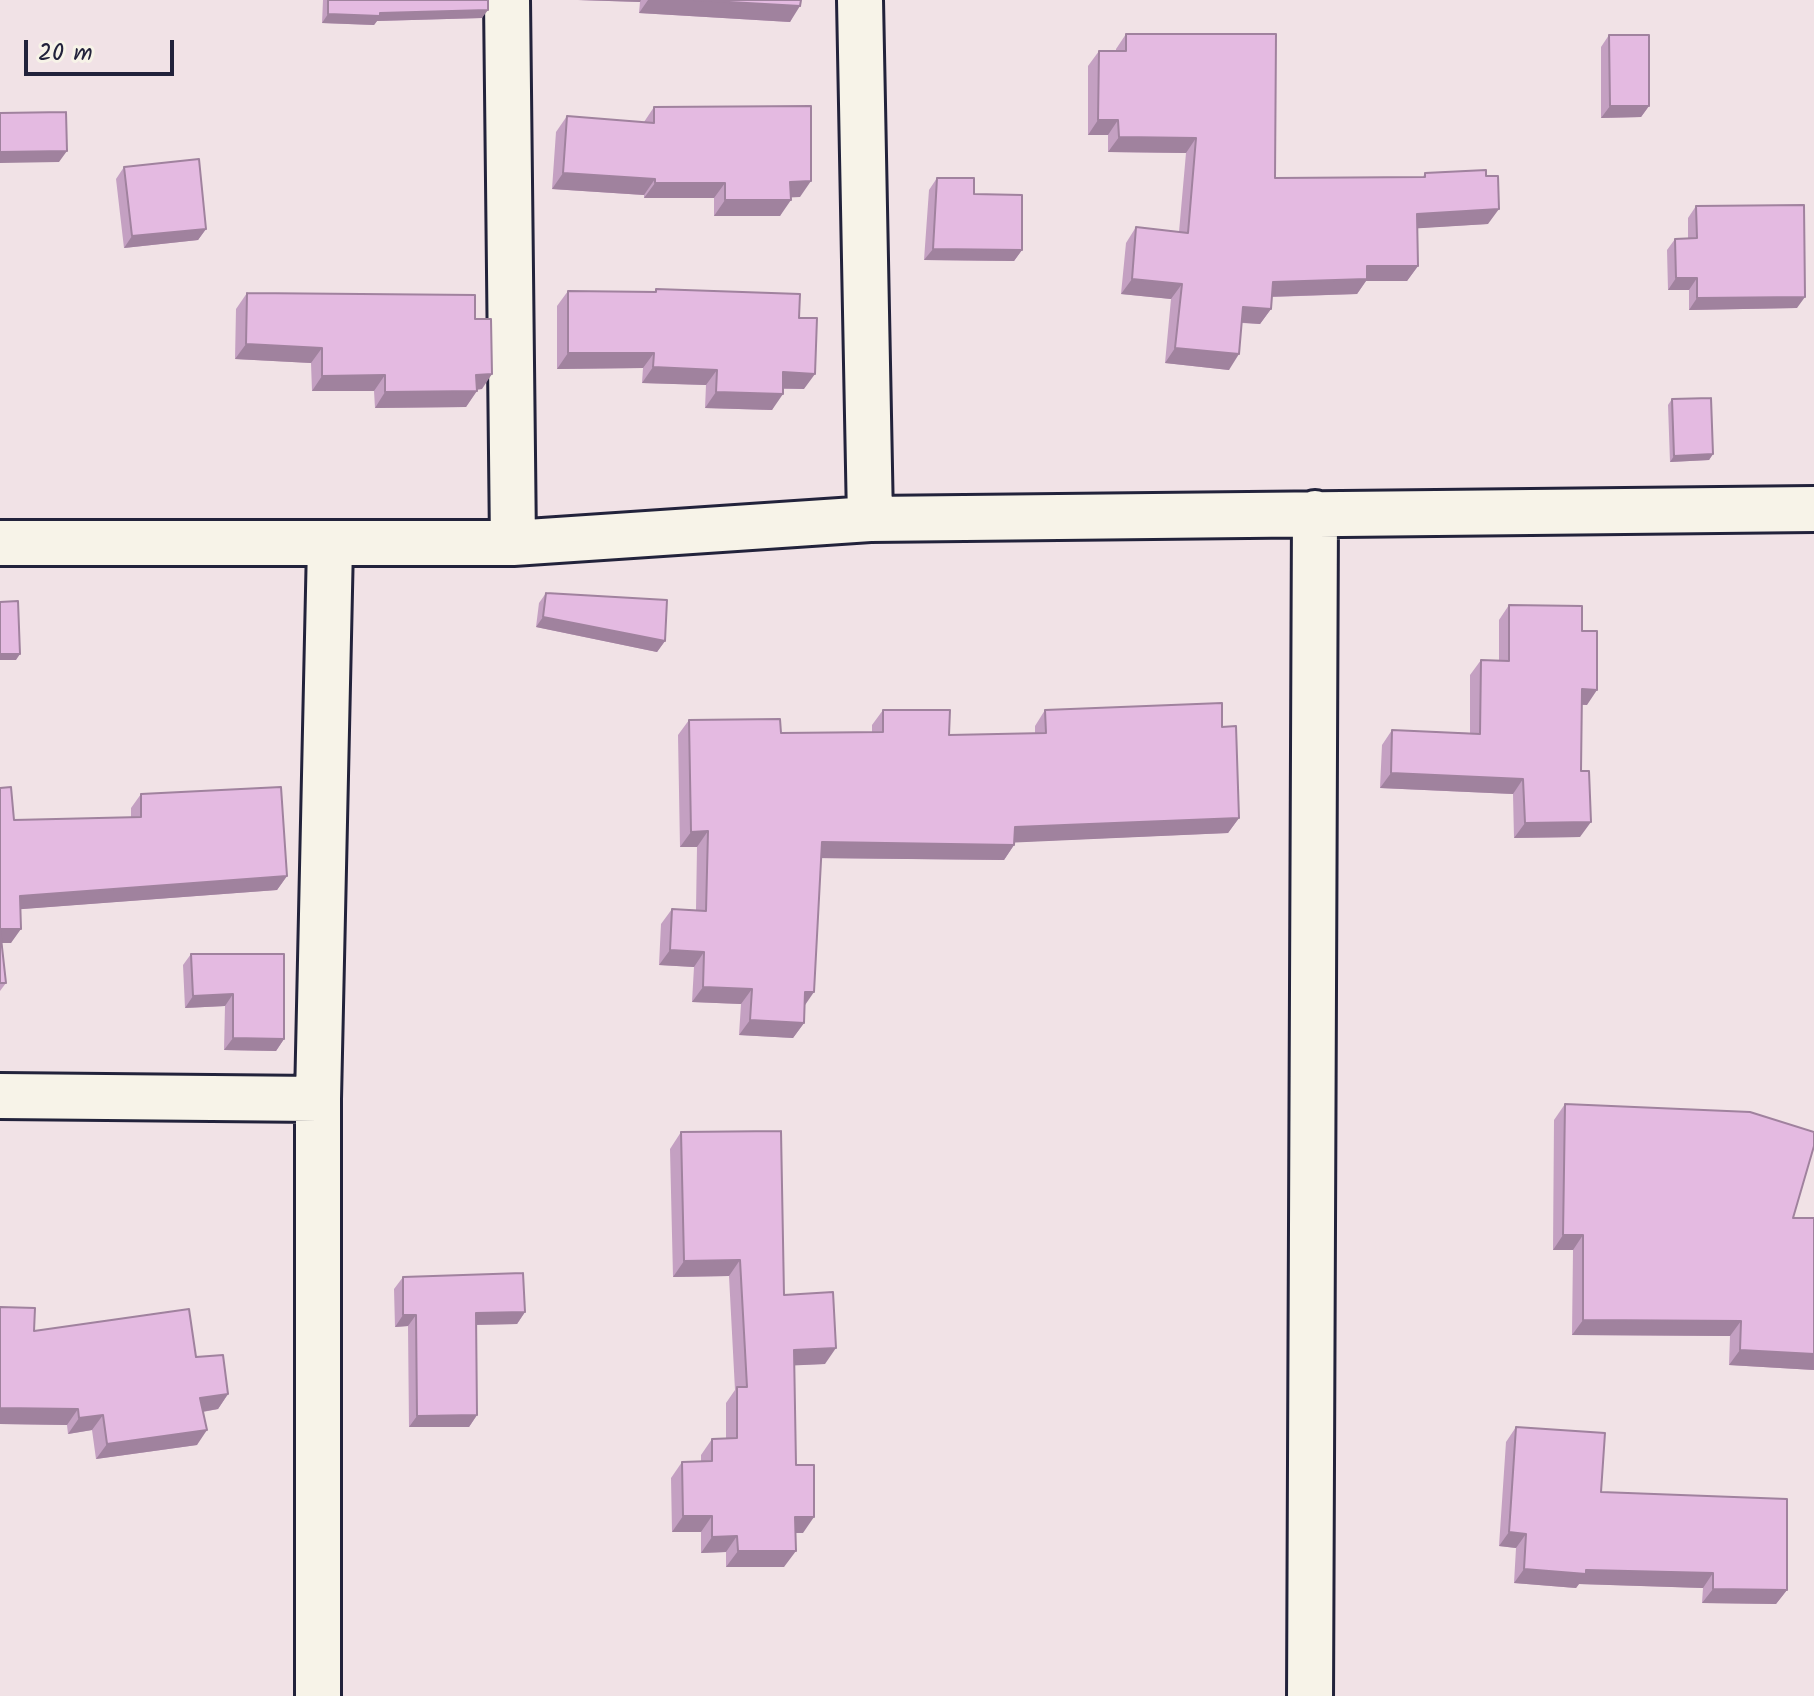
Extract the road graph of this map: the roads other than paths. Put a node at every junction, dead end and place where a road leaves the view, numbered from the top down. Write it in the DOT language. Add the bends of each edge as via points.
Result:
graph roads {
  1 [pos="507,0"];
  2 [pos="860,0"];
  3 [pos="1814,509"];
  4 [pos="1315,513"];
  5 [pos="870,519"];
  6 [pos="0,543"];
  7 [pos="513,543"];
  8 [pos="330,545"];
  9 [pos="0,1096"];
  10 [pos="318,1099"];
  11 [pos="318,1696"];
  12 [pos="1310,1696"];
  1 -- 7 [label="street"];
  2 -- 5 [label="street"];
  3 -- 4 [label="street"];
  4 -- 5 [label="street"];
  4 -- 12 [label="street"];
  5 -- 7 [label="street"];
  6 -- 8 [label="street"];
  7 -- 8 [label="street"];
  8 -- 10 [label="street"];
  9 -- 10 [label="street"];
  10 -- 11 [label="street"];
}
